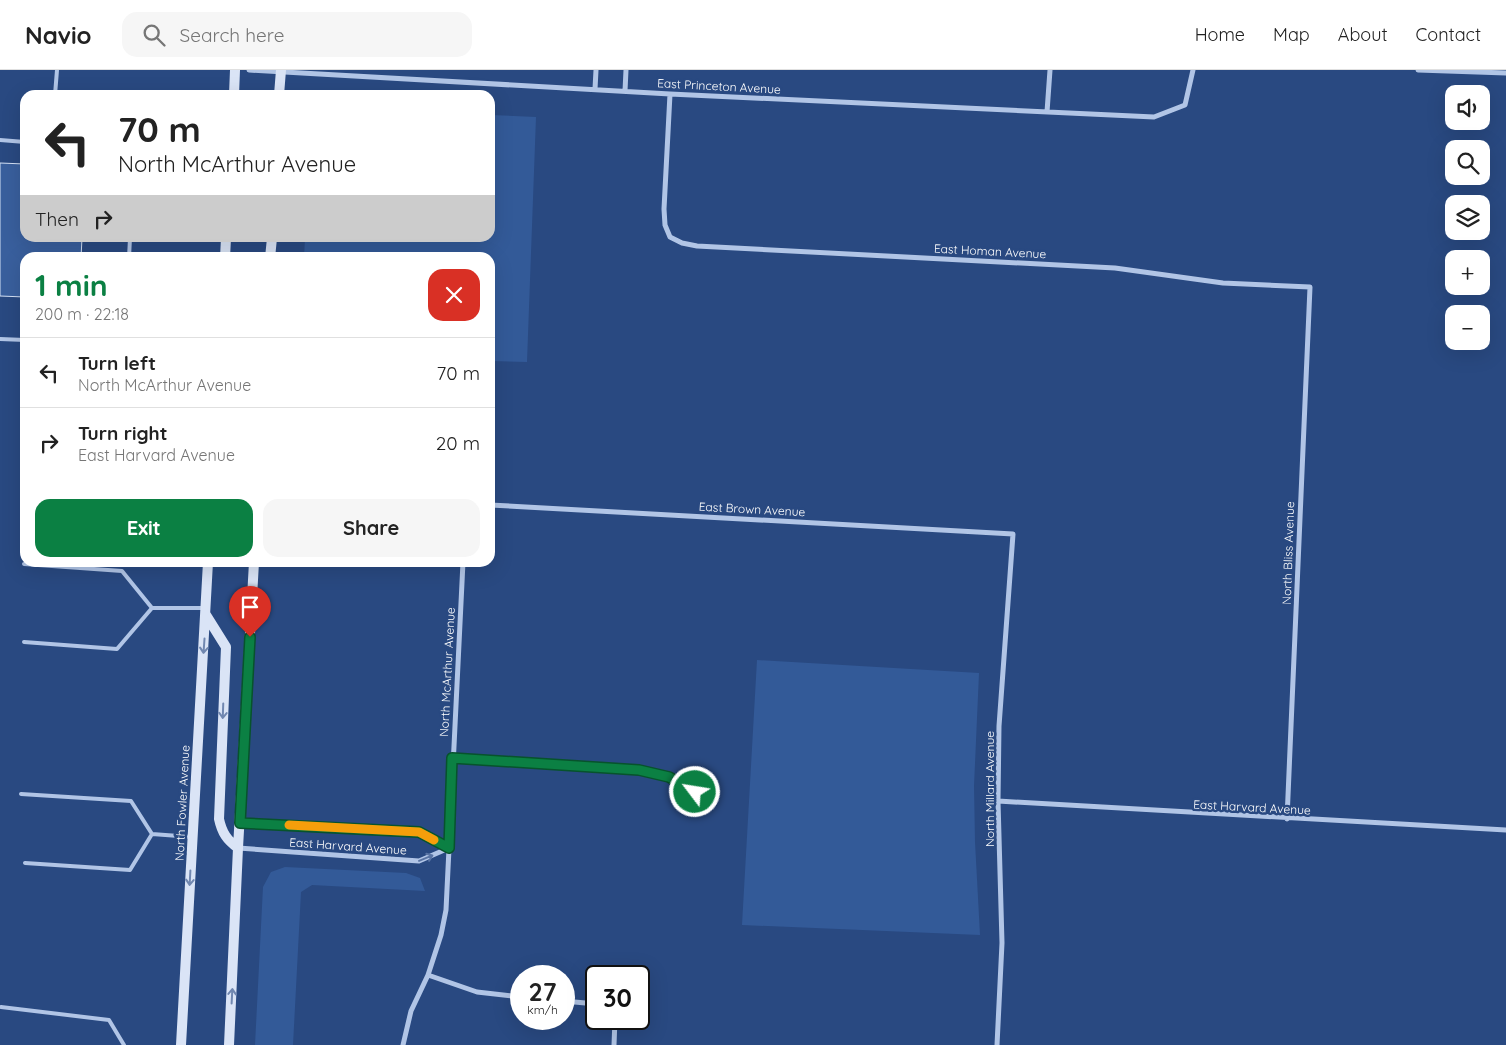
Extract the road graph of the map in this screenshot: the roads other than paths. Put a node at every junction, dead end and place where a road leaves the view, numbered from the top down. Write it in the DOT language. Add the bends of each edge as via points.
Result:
graph roads {
  1 [pos="57,70"];
  2 [pos="236,70"];
  3 [pos="249,70"];
  4 [pos="596,70"];
  5 [pos="626,70"];
  6 [pos="1050,70"];
  7 [pos="1192,70"];
  8 [pos="1418,70"];
  9 [pos="281,71"];
  10 [pos="1506,73"];
  11 [pos="595,89"];
  12 [pos="55,90"];
  13 [pos="234,90"];
  14 [pos="279,90"];
  15 [pos="624,91"];
  16 [pos="670,94"];
  17 [pos="1047,112"];
  18 [pos="0,140"];
  19 [pos="20,142"];
  20 [pos="1310,287"];
  21 [pos="0,339"];
  22 [pos="20,340"];
  23 [pos="495,505"];
  24 [pos="1013,534"];
  25 [pos="66,567"];
  26 [pos="208,567"];
  27 [pos="254,567"];
  28 [pos="463,567"];
  29 [pos="152,608"];
  30 [pos="206,612"];
  31 [pos="24,642"];
  32 [pos="452,758"];
  33 [pos="695,792"];
  34 [pos="21,794"];
  35 [pos="998,801"];
  36 [pos="1287,819"];
  37 [pos="240,823"];
  38 [pos="1506,830"];
  39 [pos="152,834"];
  40 [pos="192,837"];
  41 [pos="238,848"];
  42 [pos="449,848"];
  43 [pos="25,863"];
  44 [pos="428,975"];
  45 [pos="510,996"];
  46 [pos="1,1008"];
  47 [pos="615,1030"];
  48 [pos="124,1045"];
  49 [pos="181,1045"];
  50 [pos="230,1045"];
  51 [pos="403,1045"];
  52 [pos="614,1045"];
  53 [pos="997,1045"];
  1 -- 12 [label="lane"];
  2 -- 13 [label="main road"];
  3 -- 9 [label="street, East Princeton Avenue"];
  4 -- 11 [label="street"];
  5 -- 15 [label="street"];
  6 -- 17 [label="street"];
  7 -- 17 [label="street, East Princeton Avenue" via="1185,105 1154,118"];
  8 -- 10 [label="street"];
  9 -- 11 [label="street, East Princeton Avenue"];
  9 -- 14 [label="main road"];
  11 -- 15 [label="street, East Princeton Avenue"];
  15 -- 16 [label="street, East Princeton Avenue"];
  16 -- 17 [label="street, East Princeton Avenue"];
  16 -- 20 [label="street, East Homan Avenue" via="665,225 670,237 682,243 1115,268 1223,283"];
  18 -- 19 [label="lane"];
  20 -- 36 [label="street, North Bliss Avenue"];
  21 -- 22 [label="lane"];
  23 -- 24 [label="street, East Brown Avenue"];
  24 -- 35 [label="street, North Millard Avenue" via="999,726"];
  25 -- 29 [label="lane" via="122,571"];
  26 -- 30 [label="main road, North Fowler Avenue"];
  27 -- 37 [label="main road"];
  28 -- 32 [label="street, North McArthur Avenue"];
  29 -- 30 [label="lane"];
  29 -- 31 [label="lane" via="117,649"];
  30 -- 40 [label="main road, North Fowler Avenue, one-way"];
  30 -- 41 [label="main road, one-way" via="226,647 219,819 222,832"];
  32 -- 33 [label="street" via="639,770 669,777"];
  32 -- 42 [label="street, North McArthur Avenue"];
  34 -- 39 [label="lane" via="131,802"];
  35 -- 36 [label="street, East Harvard Avenue"];
  35 -- 53 [label="street, North Millard Avenue" via="1002,943"];
  36 -- 38 [label="street, East Harvard Avenue"];
  37 -- 41 [label="main road"];
  37 -- 42 [label="street, East Harvard Avenue" via="419,832"];
  39 -- 40 [label="lane"];
  39 -- 43 [label="lane" via="130,870"];
  40 -- 49 [label="main road, North Fowler Avenue, one-way"];
  41 -- 42 [label="street, East Harvard Avenue, one-way" via="418,861"];
  50 -- 41 [label="main road, one-way"];
  42 -- 44 [label="street, North McArthur Avenue" via="446,910"];
  44 -- 45 [label="street" via="477,992"];
  44 -- 51 [label="street, North McArthur Avenue" via="411,1011"];
  46 -- 48 [label="lane" via="109,1020"];
  47 -- 52 [label="street"];
}
